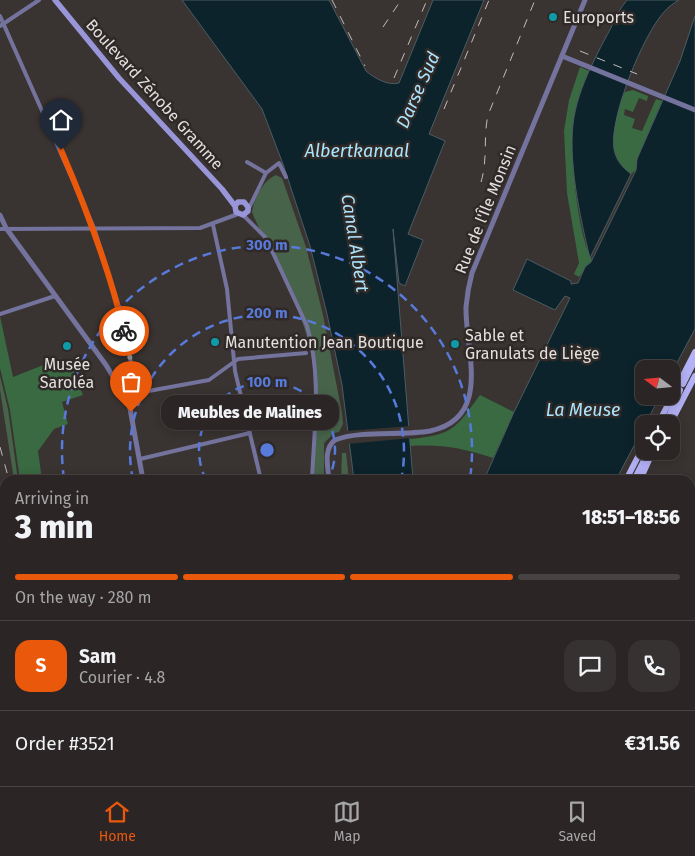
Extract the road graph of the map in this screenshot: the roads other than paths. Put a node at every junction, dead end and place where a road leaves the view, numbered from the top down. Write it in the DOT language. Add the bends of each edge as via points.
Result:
graph roads {
  1 [pos="39,0"];
  2 [pos="55,0"];
  3 [pos="584,0"];
  4 [pos="0,16"];
  5 [pos="2,24"];
  6 [pos="562,56"];
  7 [pos="695,110"];
  8 [pos="247,162"];
  9 [pos="266,173"];
  10 [pos="286,177"];
  11 [pos="247,205"];
  12 [pos="238,211"];
  13 [pos="0,215"];
  14 [pos="213,225"];
  15 [pos="94,228"];
  16 [pos="3,229"];
  17 [pos="55,296"];
  18 [pos="0,314"];
  19 [pos="695,346"];
  20 [pos="695,352"];
  21 [pos="306,353"];
  22 [pos="695,361"];
  23 [pos="233,362"];
  24 [pos="680,375"];
  25 [pos="695,376"];
  26 [pos="138,394"];
  27 [pos="129,403"];
  28 [pos="662,415"];
  29 [pos="668,415"];
  30 [pos="675,415"];
  31 [pos="250,433"];
  32 [pos="140,460"];
  33 [pos="636,460"];
  34 [pos="641,460"];
  35 [pos="644,460"];
  36 [pos="650,460"];
  37 [pos="142,475"];
  38 [pos="260,475"];
  39 [pos="312,475"];
  40 [pos="329,475"];
  41 [pos="629,475"];
  42 [pos="634,475"];
  43 [pos="635,475"];
  44 [pos="642,475"];
  1 -- 5 [label="street"];
  2 -- 12 [label="main road, Boulevard Zénobe Gramme" via="115,74"];
  3 -- 6 [label="street, Rue de l'Île Monsin"];
  4 -- 5 [label="street"];
  5 -- 15 [label="street"];
  6 -- 7 [label="street"];
  6 -- 40 [label="street, Rue de l'Île Monsin" via="472,273 466,308 472,393 452,422 429,431 335,440 328,447"];
  8 -- 9 [label="street"];
  9 -- 10 [label="street" via="279,164"];
  9 -- 11 [label="street"];
  11 -- 12 [label="main road"];
  11 -- 12 [label="main road" via="238,202"];
  12 -- 14 [label="street"];
  12 -- 39 [label="street" via="266,238 312,341 316,388"];
  13 -- 16 [label="street"];
  14 -- 15 [label="street" via="200,228"];
  14 -- 23 [label="street" via="227,288"];
  15 -- 16 [label="street"];
  15 -- 26 [label="street" via="117,301"];
  16 -- 17 [label="street"];
  17 -- 18 [label="street"];
  17 -- 27 [label="street" via="106,364"];
  19 -- 24 [label="main road"];
  20 -- 28 [label="main road"];
  21 -- 23 [label="street"];
  22 -- 29 [label="main road"];
  23 -- 26 [label="street" via="209,380"];
  23 -- 31 [label="street"];
  25 -- 30 [label="main road"];
  26 -- 27 [label="street"];
  27 -- 32 [label="street"];
  31 -- 32 [label="street"];
  31 -- 38 [label="street"];
  32 -- 37 [label="street"];
  33 -- 41 [label="main road"];
  34 -- 42 [label="main road"];
  35 -- 43 [label="main road"];
  36 -- 44 [label="main road"];
}
